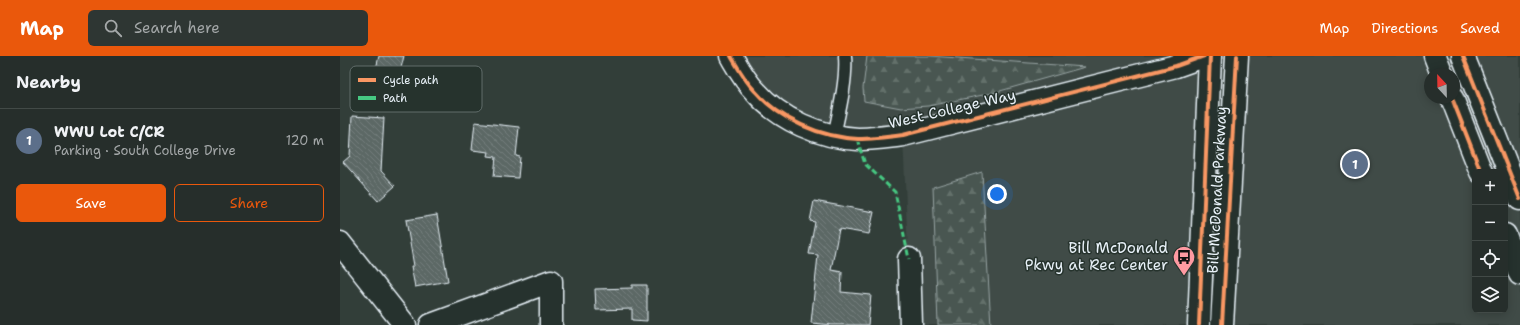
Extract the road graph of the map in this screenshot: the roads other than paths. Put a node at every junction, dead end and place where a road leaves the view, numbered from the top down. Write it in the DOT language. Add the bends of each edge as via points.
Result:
graph roads {
  1 [pos="731,56"];
  2 [pos="845,56"];
  3 [pos="1204,56"];
  4 [pos="1210,56"];
  5 [pos="1238,56"];
  6 [pos="1435,56"];
  7 [pos="1463,56"];
  8 [pos="1440,68"];
  9 [pos="1454,104"];
  10 [pos="834,136"];
  11 [pos="1479,169"];
  12 [pos="1520,200"];
  13 [pos="1507,241"];
  14 [pos="340,243"];
  15 [pos="908,259"];
  16 [pos="1520,274"];
  17 [pos="405,325"];
  18 [pos="431,325"];
  19 [pos="551,325"];
  20 [pos="911,325"];
  21 [pos="1199,325"];
  22 [pos="1222,325"];
  1 -- 10 [label="street, West College Way" via="754,91 772,107 791,120"];
  2 -- 10 [label="lane"];
  3 -- 10 [label="street, West College Way" via="1176,66 903,135 858,139"];
  4 -- 21 [label="street, Bill McDonald Parkway"];
  5 -- 22 [label="street, Bill McDonald Parkway"];
  6 -- 8 [label="street"];
  7 -- 12 [label="street"];
  9 -- 11 [label="street"];
  13 -- 16 [label="street"];
  14 -- 17 [label="street"];
  15 -- 20 [label="street"];
  18 -- 19 [label="street" via="551,281"];
}
